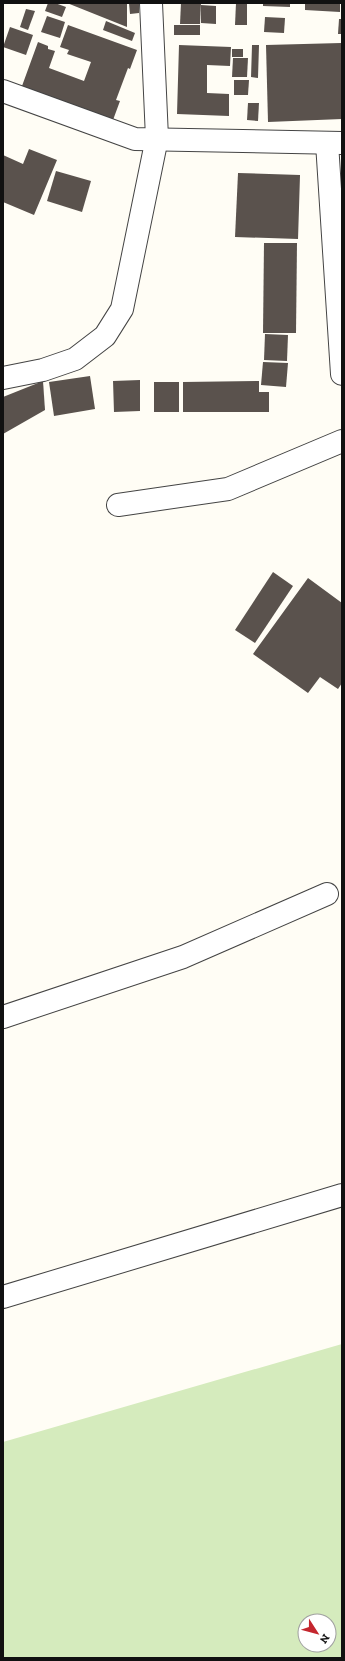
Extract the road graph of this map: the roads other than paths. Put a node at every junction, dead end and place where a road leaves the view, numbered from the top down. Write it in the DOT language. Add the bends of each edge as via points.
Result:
graph roads {
  1 [pos="151,3"];
  2 [pos="3,91"];
  3 [pos="157,138"];
  4 [pos="335,143"];
  5 [pos="342,374"];
  6 [pos="3,378"];
  7 [pos="342,441"];
  8 [pos="118,505"];
  9 [pos="327,894"];
  10 [pos="3,1017"];
  11 [pos="342,1194"];
  12 [pos="3,1297"];
  1 -- 3 [label="street"];
  2 -- 3 [label="street" via="135,139"];
  3 -- 4 [label="street"];
  3 -- 6 [label="street" via="122,309 109,331 76,359 43,370"];
  4 -- 5 [label="street"];
  7 -- 8 [label="street" via="228,489"];
  9 -- 10 [label="street" via="183,957"];
  11 -- 12 [label="street"];
}
